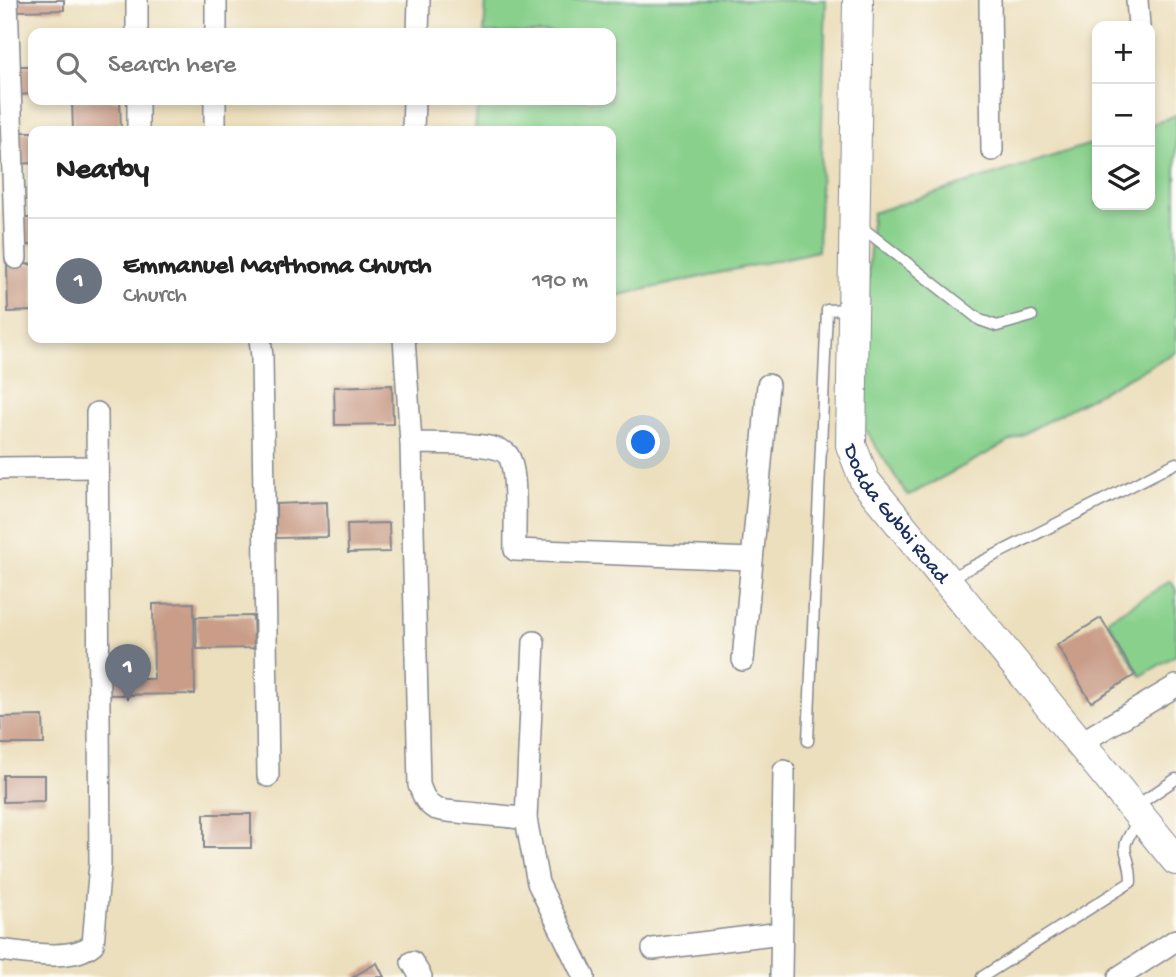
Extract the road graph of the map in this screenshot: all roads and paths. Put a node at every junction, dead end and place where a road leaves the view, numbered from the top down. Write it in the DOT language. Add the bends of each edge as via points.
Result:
graph roads {
  1 [pos="7,0"];
  2 [pos="137,0"];
  3 [pos="216,0"];
  4 [pos="419,0"];
  5 [pos="858,0"];
  6 [pos="990,0"];
  7 [pos="1137,0"];
  8 [pos="1139,21"];
  9 [pos="137,28"];
  10 [pos="216,28"];
  11 [pos="418,28"];
  12 [pos="138,105"];
  13 [pos="215,105"];
  14 [pos="414,105"];
  15 [pos="138,126"];
  16 [pos="215,126"];
  17 [pos="413,126"];
  18 [pos="992,150"];
  19 [pos="854,221"];
  20 [pos="17,258"];
  21 [pos="853,309"];
  22 [pos="1032,316"];
  23 [pos="261,343"];
  24 [pos="404,343"];
  25 [pos="768,385"];
  26 [pos="97,413"];
  27 [pos="411,443"];
  28 [pos="1176,463"];
  29 [pos="97,467"];
  30 [pos="0,468"];
  31 [pos="751,559"];
  32 [pos="947,580"];
  33 [pos="534,642"];
  34 [pos="743,660"];
  35 [pos="1176,685"];
  36 [pos="808,741"];
  37 [pos="1080,743"];
  38 [pos="784,771"];
  39 [pos="268,776"];
  40 [pos="1176,779"];
  41 [pos="1137,813"];
  42 [pos="526,819"];
  43 [pos="1176,860"];
  44 [pos="781,933"];
  45 [pos="1176,940"];
  46 [pos="653,949"];
  47 [pos="0,950"];
  48 [pos="584,977"];
  49 [pos="781,977"];
  50 [pos="982,977"];
  51 [pos="1119,977"];
  1 -- 20 [label="street"];
  2 -- 9 [label="street"];
  3 -- 10 [label="street"];
  4 -- 11 [label="street"];
  5 -- 19 [label="street, Dodda Gubbi Road"];
  6 -- 18 [label="street"];
  7 -- 8 [label="street"];
  12 -- 15 [label="street"];
  13 -- 16 [label="street"];
  14 -- 17 [label="street"];
  19 -- 21 [label="street, Dodda Gubbi Road"];
  19 -- 22 [label="lane" via="980,320 997,326"];
  21 -- 32 [label="street, Dodda Gubbi Road" via="851,445 865,481"];
  21 -- 36 [label="lane" via="827,310"];
  23 -- 39 [label="street"];
  24 -- 27 [label="street"];
  25 -- 31 [label="street"];
  26 -- 29 [label="street"];
  27 -- 31 [label="street" via="494,447 507,454 513,468 515,550"];
  27 -- 42 [label="street" via="419,785 424,800 436,810"];
  28 -- 32 [label="lane"];
  29 -- 30 [label="street"];
  29 -- 47 [label="street" via="100,864 93,944 86,951 53,955"];
  31 -- 34 [label="street"];
  32 -- 37 [label="street, Dodda Gubbi Road"];
  33 -- 42 [label="street"];
  35 -- 37 [label="street"];
  37 -- 41 [label="street, Dodda Gubbi Road"];
  38 -- 44 [label="street"];
  40 -- 41 [label="lane"];
  41 -- 43 [label="street, Dodda Gubbi Road"];
  41 -- 50 [label="lane" via="1124,850 1130,882"];
  42 -- 48 [label="street" via="538,883"];
  44 -- 46 [label="street"];
  44 -- 49 [label="street"];
  45 -- 51 [label="street"];
}
